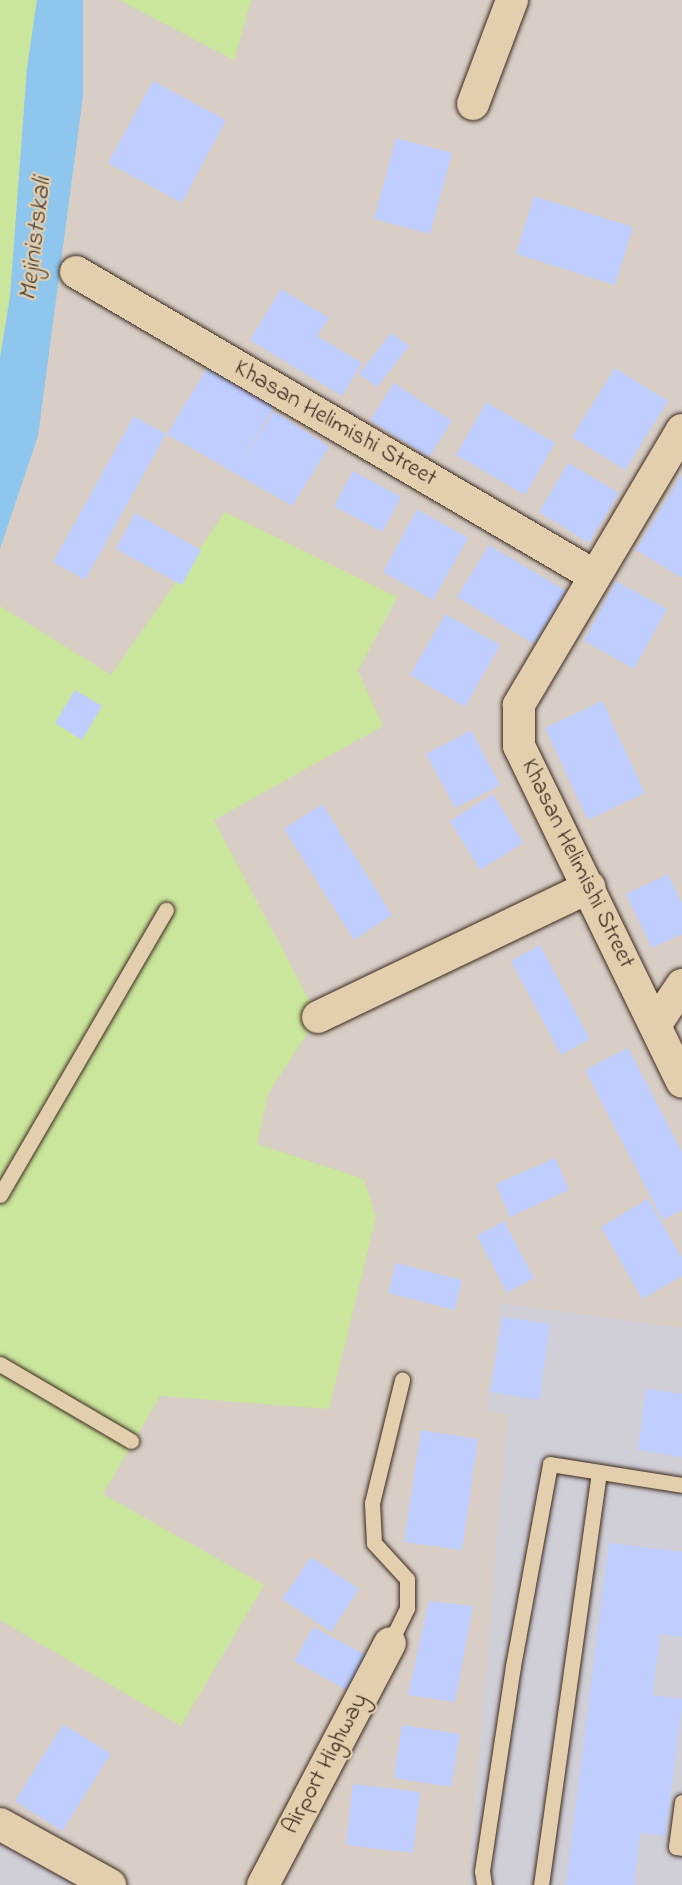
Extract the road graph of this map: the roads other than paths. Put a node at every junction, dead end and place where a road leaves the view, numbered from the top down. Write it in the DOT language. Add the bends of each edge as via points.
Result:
graph roads {
  1 [pos="512,0"];
  2 [pos="473,104"];
  3 [pos="76,272"];
  4 [pos="682,430"];
  5 [pos="595,576"];
  6 [pos="589,887"];
  7 [pos="166,910"];
  8 [pos="682,985"];
  9 [pos="318,1017"];
  10 [pos="656,1024"];
  11 [pos="682,1082"];
  12 [pos="0,1194"];
  13 [pos="0,1364"];
  14 [pos="402,1380"];
  15 [pos="131,1441"];
  16 [pos="599,1472"];
  17 [pos="682,1485"];
  18 [pos="390,1642"];
  19 [pos="682,1802"];
  20 [pos="0,1824"];
  21 [pos="682,1848"];
  22 [pos="110,1885"];
  23 [pos="263,1885"];
  24 [pos="484,1885"];
  25 [pos="541,1885"];
  1 -- 2 [label="street"];
  3 -- 5 [label="street, Khasan Helimishi Street"];
  4 -- 5 [label="street, Khasan Helimishi Street"];
  5 -- 6 [label="street, Khasan Helimishi Street" via="519,705 519,746"];
  6 -- 9 [label="street"];
  6 -- 10 [label="street, Khasan Helimishi Street"];
  7 -- 12 [label="lane"];
  8 -- 10 [label="street"];
  10 -- 11 [label="street, Khasan Helimishi Street"];
  13 -- 15 [label="lane"];
  14 -- 18 [label="lane" via="372,1503 374,1543 407,1579 407,1608"];
  16 -- 17 [label="lane"];
  16 -- 24 [label="lane" via="550,1464 513,1666 482,1871"];
  16 -- 25 [label="lane"];
  18 -- 23 [label="street, Airport Highway"];
  19 -- 21 [label="lane" via="676,1847"];
  20 -- 22 [label="street"];
}
